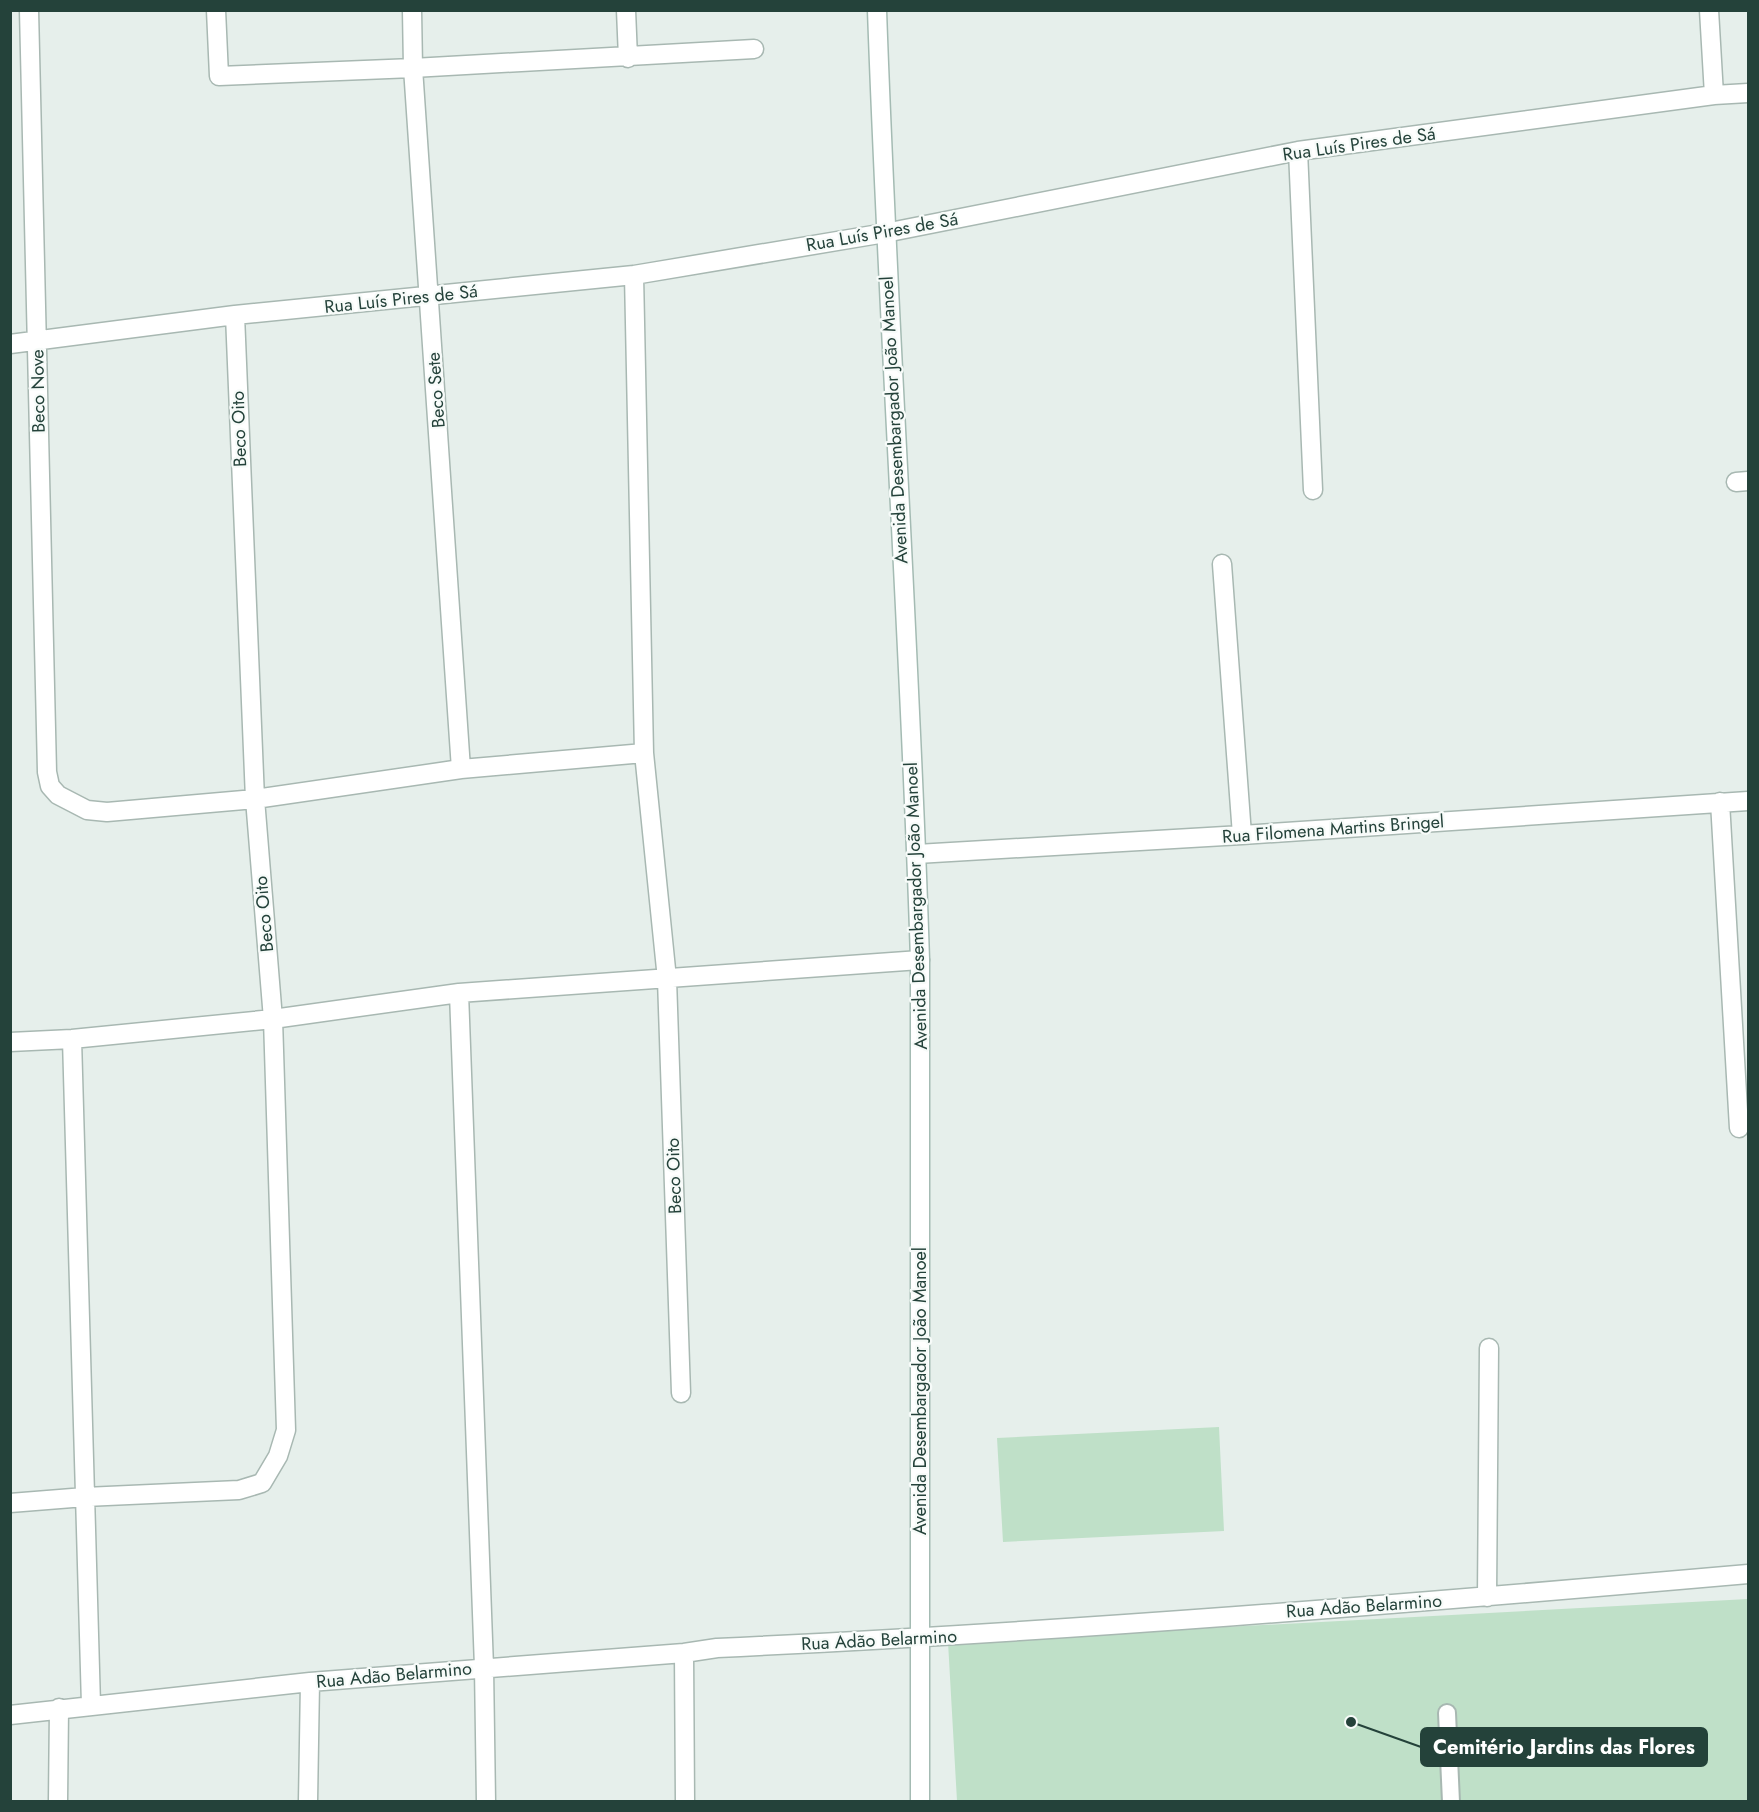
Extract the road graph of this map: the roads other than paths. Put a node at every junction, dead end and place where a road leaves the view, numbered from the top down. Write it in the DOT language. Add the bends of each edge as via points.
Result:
graph roads {
  1 [pos="29,10"];
  2 [pos="216,10"];
  3 [pos="412,10"];
  4 [pos="626,10"];
  5 [pos="877,10"];
  6 [pos="1708,10"];
  7 [pos="754,49"];
  8 [pos="628,58"];
  9 [pos="413,69"];
  10 [pos="1749,93"];
  11 [pos="1714,95"];
  12 [pos="1298,151"];
  13 [pos="885,233"];
  14 [pos="634,275"];
  15 [pos="430,297"];
  16 [pos="235,315"];
  17 [pos="37,341"];
  18 [pos="10,344"];
  19 [pos="1313,490"];
  20 [pos="1222,564"];
  21 [pos="644,753"];
  22 [pos="461,769"];
  23 [pos="255,799"];
  24 [pos="1749,801"];
  25 [pos="1720,802"];
  26 [pos="1242,835"];
  27 [pos="917,854"];
  28 [pos="920,960"];
  29 [pos="668,979"];
  30 [pos="459,993"];
  31 [pos="273,1019"];
  32 [pos="72,1039"];
  33 [pos="10,1042"];
  34 [pos="1739,1128"];
  35 [pos="1489,1348"];
  36 [pos="681,1393"];
  37 [pos="85,1497"];
  38 [pos="10,1503"];
  39 [pos="1749,1574"];
  40 [pos="1486,1597"];
  41 [pos="920,1639"];
  42 [pos="684,1653"];
  43 [pos="484,1667"];
  44 [pos="309,1682"];
  45 [pos="91,1706"];
  46 [pos="59,1708"];
  47 [pos="1448,1713"];
  48 [pos="10,1715"];
  49 [pos="58,1802"];
  50 [pos="308,1802"];
  51 [pos="486,1802"];
  52 [pos="685,1802"];
  53 [pos="920,1802"];
  54 [pos="1450,1802"];
  1 -- 17 [label="street, Beco Nove"];
  2 -- 9 [label="street" via="219,76"];
  3 -- 9 [label="street, Beco Sete"];
  4 -- 8 [label="street"];
  5 -- 13 [label="street, Avenida Desembargador João Manoel"];
  6 -- 11 [label="street"];
  7 -- 8 [label="street"];
  8 -- 9 [label="street"];
  9 -- 15 [label="street, Beco Sete"];
  10 -- 11 [label="street, Rua Luís Pires de Sá"];
  11 -- 12 [label="street, Rua Luís Pires de Sá"];
  12 -- 13 [label="street, Rua Luís Pires de Sá"];
  12 -- 19 [label="street"];
  13 -- 14 [label="street, Rua Luís Pires de Sá"];
  13 -- 27 [label="street, Avenida Desembargador João Manoel"];
  14 -- 15 [label="street, Rua Luís Pires de Sá"];
  14 -- 21 [label="street, Beco Oito"];
  15 -- 16 [label="street, Rua Luís Pires de Sá"];
  15 -- 22 [label="street, Beco Sete"];
  16 -- 17 [label="street, Rua Luís Pires de Sá"];
  16 -- 23 [label="street, Beco Oito"];
  17 -- 18 [label="street, Rua Luís Pires de Sá"];
  17 -- 23 [label="street, Beco Nove" via="50,786 58,795 87,810 107,812"];
  20 -- 26 [label="street"];
  21 -- 22 [label="street"];
  21 -- 29 [label="street, Beco Oito"];
  22 -- 23 [label="street"];
  23 -- 31 [label="street, Beco Oito"];
  24 -- 25 [label="street, Rua Filomena Martins Bringel"];
  25 -- 26 [label="street, Rua Filomena Martins Bringel"];
  25 -- 34 [label="street"];
  26 -- 27 [label="street, Rua Filomena Martins Bringel"];
  27 -- 28 [label="street, Avenida Desembargador João Manoel"];
  28 -- 29 [label="street"];
  28 -- 41 [label="street, Avenida Desembargador João Manoel"];
  29 -- 30 [label="street"];
  29 -- 36 [label="street, Beco Oito"];
  30 -- 31 [label="street"];
  30 -- 43 [label="street"];
  31 -- 32 [label="street"];
  31 -- 37 [label="street, Beco Oito" via="286,1430 278,1456 262,1483 239,1490"];
  32 -- 33 [label="street"];
  32 -- 37 [label="street"];
  35 -- 40 [label="street"];
  37 -- 38 [label="street"];
  37 -- 45 [label="street"];
  39 -- 40 [label="street, Rua Adão Belarmino"];
  40 -- 41 [label="street, Rua Adão Belarmino"];
  41 -- 42 [label="street, Rua Adão Belarmino" via="717,1648"];
  41 -- 53 [label="street, Avenida Desembargador João Manoel"];
  42 -- 43 [label="street, Rua Adão Belarmino"];
  42 -- 52 [label="street"];
  43 -- 44 [label="street, Rua Adão Belarmino"];
  43 -- 51 [label="street"];
  44 -- 45 [label="street, Rua Adão Belarmino"];
  44 -- 50 [label="street"];
  45 -- 46 [label="street, Rua Adão Belarmino"];
  46 -- 48 [label="street, Rua Adão Belarmino"];
  46 -- 49 [label="street"];
  47 -- 54 [label="lane"];
}
